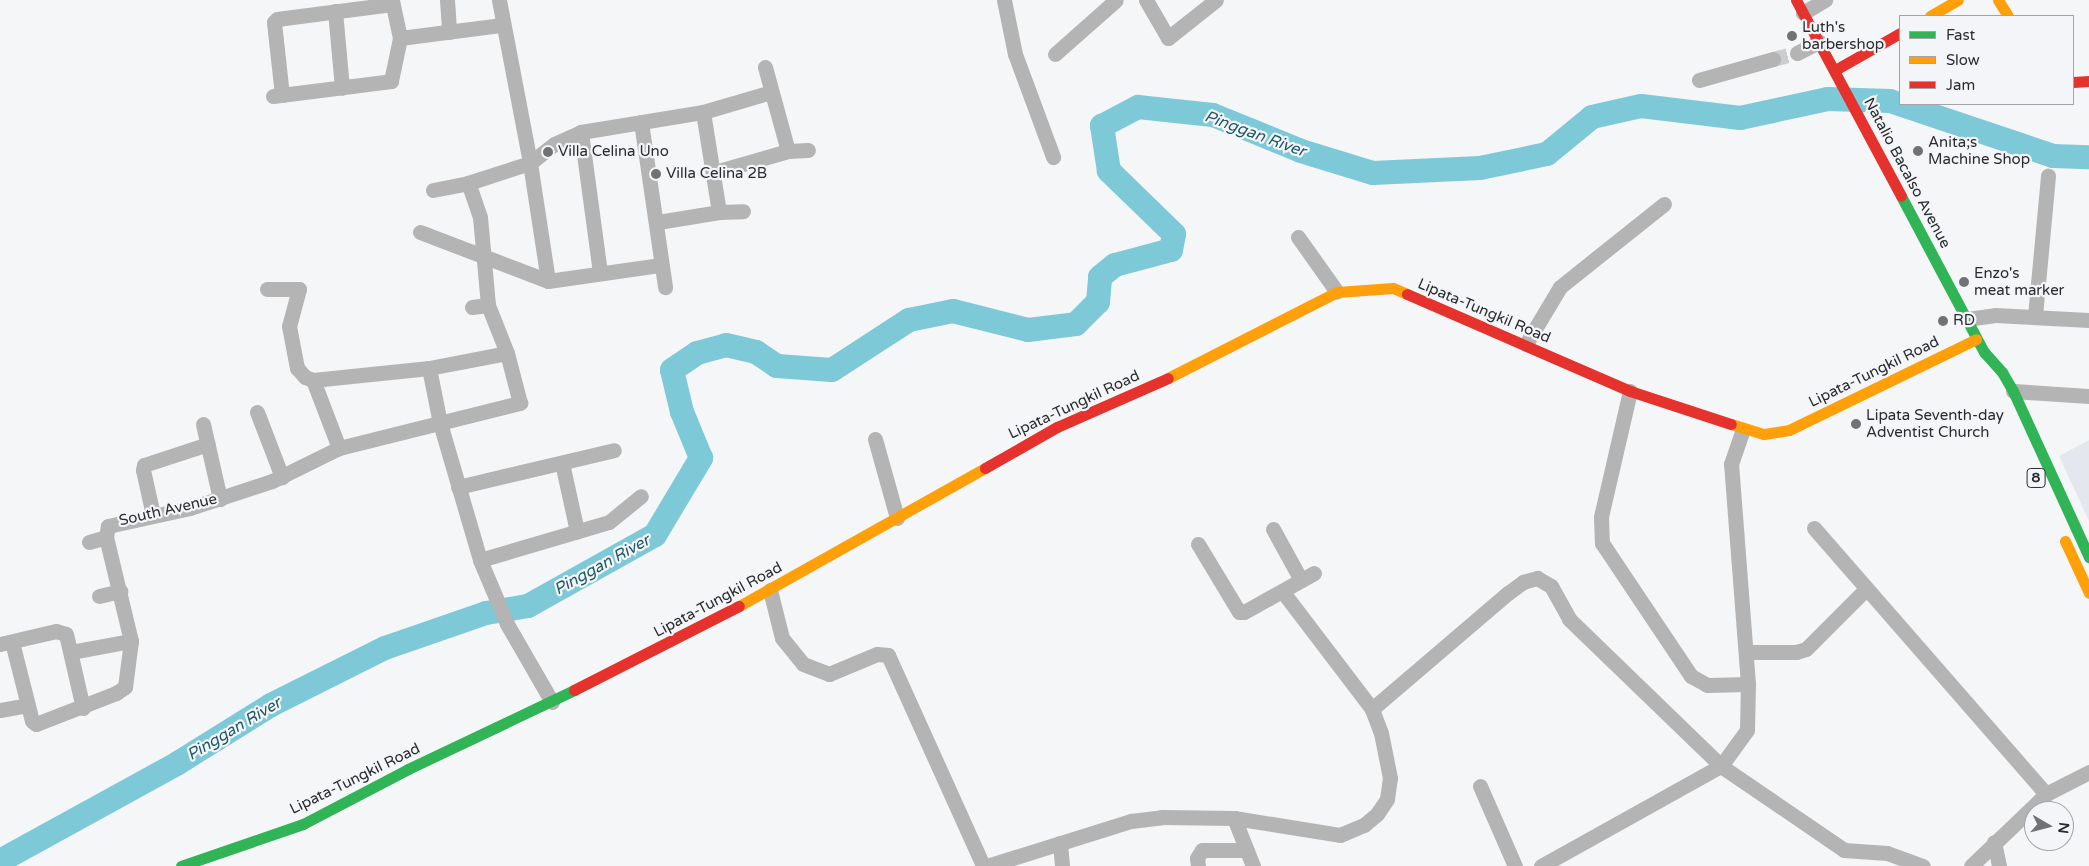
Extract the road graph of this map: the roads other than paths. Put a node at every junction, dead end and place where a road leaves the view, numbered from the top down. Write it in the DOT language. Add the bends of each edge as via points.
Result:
graph roads {
  1 [pos="447,0"];
  2 [pos="499,0"];
  3 [pos="1004,0"];
  4 [pos="1116,0"];
  5 [pos="1146,0"];
  6 [pos="1216,0"];
  7 [pos="1824,0"];
  8 [pos="1958,0"];
  9 [pos="1998,0"];
  10 [pos="392,2"];
  11 [pos="1799,6"];
  12 [pos="335,11"];
  13 [pos="1932,15"];
  14 [pos="2007,15"];
  15 [pos="502,25"];
  16 [pos="449,32"];
  17 [pos="1899,34"];
  18 [pos="400,38"];
  19 [pos="1819,42"];
  20 [pos="1797,53"];
  21 [pos="1056,54"];
  22 [pos="1773,59"];
  23 [pos="766,68"];
  24 [pos="1834,70"];
  25 [pos="1699,80"];
  26 [pos="2089,81"];
  27 [pos="2074,82"];
  28 [pos="342,88"];
  29 [pos="771,92"];
  30 [pos="704,112"];
  31 [pos="642,122"];
  32 [pos="581,132"];
  33 [pos="808,150"];
  34 [pos="788,151"];
  35 [pos="1053,157"];
  36 [pos="530,163"];
  37 [pos="715,172"];
  38 [pos="2048,176"];
  39 [pos="468,183"];
  40 [pos="433,190"];
  41 [pos="1664,204"];
  42 [pos="743,211"];
  43 [pos="719,212"];
  44 [pos="658,222"];
  45 [pos="420,232"];
  46 [pos="1298,238"];
  47 [pos="486,259"];
  48 [pos="661,266"];
  49 [pos="600,272"];
  50 [pos="548,281"];
  51 [pos="666,287"];
  52 [pos="267,289"];
  53 [pos="1338,292"];
  54 [pos="2035,316"];
  55 [pos="1968,318"];
  56 [pos="2089,320"];
  57 [pos="1976,338"];
  58 [pos="1526,344"];
  59 [pos="507,353"];
  60 [pos="1988,360"];
  61 [pos="429,368"];
  62 [pos="1990,377"];
  63 [pos="313,380"];
  64 [pos="1630,391"];
  65 [pos="2013,391"];
  66 [pos="2089,396"];
  67 [pos="257,412"];
  68 [pos="440,423"];
  69 [pos="203,424"];
  70 [pos="1743,430"];
  71 [pos="876,439"];
  72 [pos="208,444"];
  73 [pos="339,448"];
  74 [pos="614,450"];
  75 [pos="562,464"];
  76 [pos="282,477"];
  77 [pos="458,486"];
  78 [pos="641,496"];
  79 [pos="220,499"];
  80 [pos="153,515"];
  81 [pos="897,518"];
  82 [pos="1814,528"];
  83 [pos="2059,528"];
  84 [pos="1273,529"];
  85 [pos="577,532"];
  86 [pos="106,537"];
  87 [pos="89,542"];
  88 [pos="1198,544"];
  89 [pos="2089,557"];
  90 [pos="480,560"];
  91 [pos="770,590"];
  92 [pos="1865,590"];
  93 [pos="120,591"];
  94 [pos="1282,591"];
  95 [pos="2089,594"];
  96 [pos="99,596"];
  97 [pos="131,641"];
  98 [pos="6,643"];
  99 [pos="71,652"];
  100 [pos="1746,652"];
  101 [pos="1748,684"];
  102 [pos="552,702"];
  103 [pos="28,705"];
  104 [pos="84,708"];
  105 [pos="1372,709"];
  106 [pos="0,710"];
  107 [pos="1721,766"];
  108 [pos="2089,772"];
  109 [pos="1480,786"];
  110 [pos="2046,794"];
  111 [pos="1234,818"];
  112 [pos="1060,842"];
  113 [pos="1994,842"];
  114 [pos="1246,850"];
  115 [pos="984,864"];
  116 [pos="181,866"];
  117 [pos="1062,866"];
  118 [pos="1198,866"];
  119 [pos="1253,866"];
  120 [pos="1515,866"];
  121 [pos="1541,866"];
  122 [pos="1923,866"];
  123 [pos="1972,866"];
  124 [pos="1999,866"];
  1 -- 16 [label="street"];
  2 -- 15 [label="street"];
  3 -- 35 [label="street" via="1015,54"];
  4 -- 21 [label="street"];
  5 -- 6 [label="street" via="1168,38"];
  7 -- 11 [label="street"];
  8 -- 13 [label="main road"];
  9 -- 14 [label="main road"];
  10 -- 12 [label="street"];
  10 -- 18 [label="street"];
  11 -- 19 [label="main road, Natalio Bacalso Avenue / 8"];
  12 -- 28 [label="street"];
  12 -- 28 [label="street" via="276,20 277,95"];
  15 -- 16 [label="street"];
  15 -- 36 [label="street"];
  16 -- 18 [label="street"];
  17 -- 24 [label="main road"];
  18 -- 28 [label="street" via="391,81"];
  19 -- 20 [label="street"];
  19 -- 24 [label="main road, Natalio Bacalso Avenue / 8"];
  22 -- 25 [label="street"];
  23 -- 29 [label="street"];
  24 -- 55 [label="main road, Natalio Bacalso Avenue / 8"];
  26 -- 27 [label="main road"];
  29 -- 30 [label="street"];
  29 -- 34 [label="street"];
  30 -- 31 [label="street"];
  30 -- 37 [label="street"];
  31 -- 32 [label="street"];
  31 -- 44 [label="street"];
  32 -- 36 [label="street" via="554,144"];
  32 -- 49 [label="street"];
  33 -- 34 [label="street"];
  34 -- 37 [label="street"];
  36 -- 39 [label="street"];
  36 -- 50 [label="street"];
  37 -- 43 [label="street"];
  38 -- 54 [label="street"];
  39 -- 40 [label="street"];
  39 -- 47 [label="street" via="480,217"];
  41 -- 58 [label="street" via="1560,287"];
  42 -- 43 [label="street"];
  43 -- 44 [label="street"];
  44 -- 48 [label="street"];
  45 -- 47 [label="street"];
  46 -- 53 [label="street"];
  47 -- 50 [label="street"];
  47 -- 59 [label="street" via="480,306"];
  48 -- 49 [label="street"];
  48 -- 51 [label="street"];
  49 -- 50 [label="street"];
  52 -- 63 [label="street" via="300,289 289,326 297,368"];
  53 -- 58 [label="main road, Lipata-Tungkil Road" via="1393,288"];
  53 -- 81 [label="main road, Lipata-Tungkil Road" via="1199,364 1057,427"];
  54 -- 55 [label="street"];
  54 -- 56 [label="street"];
  55 -- 57 [label="main road, Natalio Bacalso Avenue / 8"];
  57 -- 60 [label="main road, Natalio Bacalso Avenue / 8"];
  57 -- 70 [label="main road, Lipata-Tungkil Road" via="1789,430 1764,434"];
  58 -- 64 [label="main road, Lipata-Tungkil Road"];
  59 -- 61 [label="street"];
  59 -- 68 [label="street, South Avenue" via="520,403"];
  60 -- 62 [label="main road, Natalio Bacalso Avenue / 8"];
  60 -- 65 [label="main road, Natalio Bacalso Avenue / 8" via="2002,372"];
  61 -- 63 [label="street"];
  61 -- 68 [label="street"];
  63 -- 73 [label="street"];
  64 -- 70 [label="main road, Lipata-Tungkil Road"];
  64 -- 101 [label="street" via="1600,517 1602,543 1691,676 1707,685"];
  65 -- 66 [label="street"];
  65 -- 89 [label="main road, Natalio Bacalso Avenue / 8"];
  67 -- 76 [label="street"];
  68 -- 73 [label="street, South Avenue"];
  68 -- 77 [label="street"];
  69 -- 72 [label="street"];
  70 -- 100 [label="street" via="1731,464"];
  71 -- 81 [label="street"];
  72 -- 79 [label="street"];
  72 -- 80 [label="street" via="144,465 142,470"];
  73 -- 76 [label="street, South Avenue"];
  74 -- 75 [label="street"];
  75 -- 77 [label="street"];
  75 -- 85 [label="street"];
  76 -- 79 [label="street, South Avenue"];
  77 -- 90 [label="street"];
  78 -- 85 [label="street" via="609,522"];
  79 -- 80 [label="street, South Avenue"];
  80 -- 86 [label="street, South Avenue" via="112,523"];
  81 -- 91 [label="main road, Lipata-Tungkil Road"];
  82 -- 92 [label="street"];
  83 -- 95 [label="main road"];
  84 -- 94 [label="street" via="1307,576"];
  85 -- 90 [label="street"];
  86 -- 87 [label="street"];
  86 -- 93 [label="street, South Avenue"];
  88 -- 94 [label="street" via="1239,612"];
  90 -- 102 [label="street" via="506,620"];
  91 -- 102 [label="main road, Lipata-Tungkil Road"];
  91 -- 115 [label="street" via="782,638 803,664 829,674 877,654 888,655"];
  92 -- 100 [label="street" via="1806,649"];
  92 -- 110 [label="street"];
  93 -- 96 [label="street"];
  93 -- 97 [label="street, South Avenue"];
  94 -- 105 [label="street"];
  97 -- 99 [label="street"];
  97 -- 104 [label="street, South Avenue" via="125,687"];
  98 -- 99 [label="street" via="56,631 66,634"];
  98 -- 103 [label="street"];
  99 -- 104 [label="street"];
  100 -- 101 [label="street"];
  101 -- 107 [label="street" via="1747,730"];
  102 -- 116 [label="main road, Lipata-Tungkil Road" via="408,769 303,824"];
  103 -- 104 [label="street" via="36,724"];
  103 -- 106 [label="street"];
  105 -- 107 [label="street" via="1508,592 1537,578 1550,586 1569,620"];
  105 -- 111 [label="street" via="1381,733 1390,778 1387,799 1364,825 1340,835"];
  107 -- 121 [label="street"];
  107 -- 122 [label="street" via="1844,850 1887,853"];
  108 -- 110 [label="street"];
  109 -- 120 [label="street"];
  110 -- 113 [label="street"];
  111 -- 112 [label="street" via="1162,817 1131,821"];
  111 -- 114 [label="street"];
  112 -- 115 [label="street"];
  112 -- 117 [label="street"];
  113 -- 123 [label="street"];
  113 -- 124 [label="street"];
  114 -- 118 [label="street" via="1202,850 1196,858"];
  114 -- 119 [label="street"];
}
